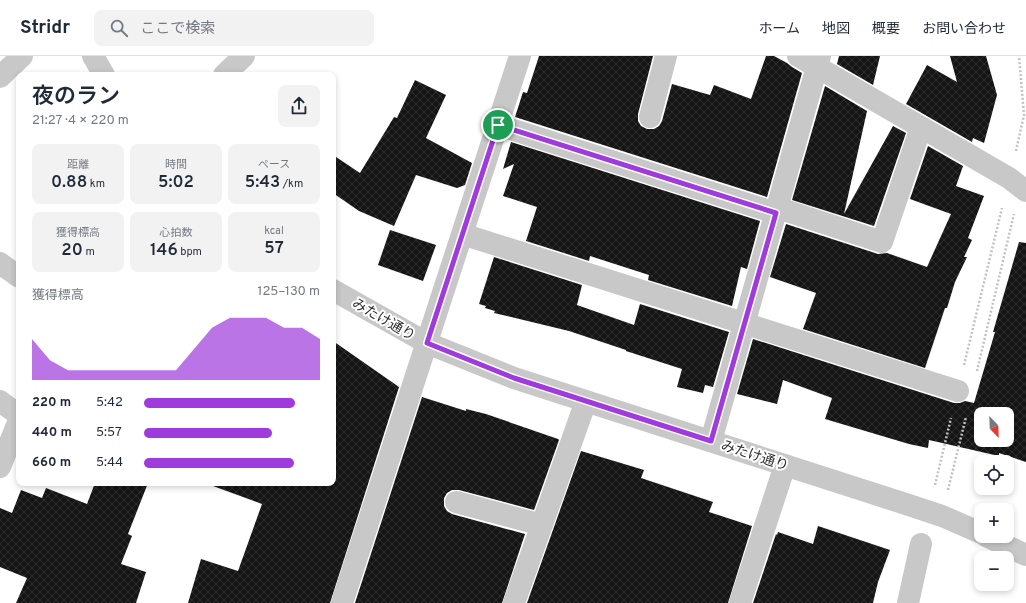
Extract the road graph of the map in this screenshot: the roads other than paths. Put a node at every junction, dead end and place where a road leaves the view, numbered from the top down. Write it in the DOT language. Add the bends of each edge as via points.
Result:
graph roads {
  1 [pos="22,56"];
  2 [pos="93,56"];
  3 [pos="244,56"];
  4 [pos="520,56"];
  5 [pos="666,56"];
  6 [pos="798,56"];
  7 [pos="819,62"];
  8 [pos="102,72"];
  9 [pos="227,72"];
  10 [pos="0,77"];
  11 [pos="650,117"];
  12 [pos="498,125"];
  13 [pos="921,127"];
  14 [pos="1020,181"];
  15 [pos="777,210"];
  16 [pos="462,234"];
  17 [pos="0,263"];
  18 [pos="16,275"];
  19 [pos="336,292"];
  20 [pos="744,324"];
  21 [pos="427,343"];
  22 [pos="963,400"];
  23 [pos="0,401"];
  24 [pos="586,401"];
  25 [pos="16,413"];
  26 [pos="16,427"];
  27 [pos="711,441"];
  28 [pos="785,465"];
  29 [pos="0,467"];
  30 [pos="456,502"];
  31 [pos="542,526"];
  32 [pos="974,531"];
  33 [pos="1001,543"];
  34 [pos="921,544"];
  35 [pos="1026,555"];
  36 [pos="343,603"];
  37 [pos="514,603"];
  38 [pos="740,603"];
  39 [pos="908,603"];
  1 -- 10 [label="street"];
  2 -- 8 [label="street"];
  3 -- 9 [label="street"];
  4 -- 12 [label="street"];
  5 -- 11 [label="street"];
  6 -- 7 [label="street"];
  7 -- 13 [label="street"];
  7 -- 15 [label="street"];
  12 -- 15 [label="street"];
  12 -- 16 [label="street"];
  13 -- 14 [label="street"];
  13 -- 15 [label="street" via="882,242"];
  15 -- 20 [label="street"];
  16 -- 20 [label="street"];
  16 -- 21 [label="street"];
  17 -- 18 [label="street"];
  19 -- 21 [label="street, みたけ通り"];
  20 -- 22 [label="street"];
  20 -- 27 [label="street"];
  21 -- 24 [label="street, みたけ通り" via="514,378"];
  21 -- 36 [label="street"];
  23 -- 25 [label="street"];
  24 -- 27 [label="street, みたけ通り"];
  24 -- 31 [label="street"];
  26 -- 29 [label="street"];
  27 -- 28 [label="street, みたけ通り"];
  28 -- 32 [label="street, みたけ通り" via="935,514"];
  28 -- 38 [label="street"];
  30 -- 31 [label="street"];
  31 -- 37 [label="street"];
  33 -- 35 [label="street"];
  34 -- 39 [label="street"];
}
